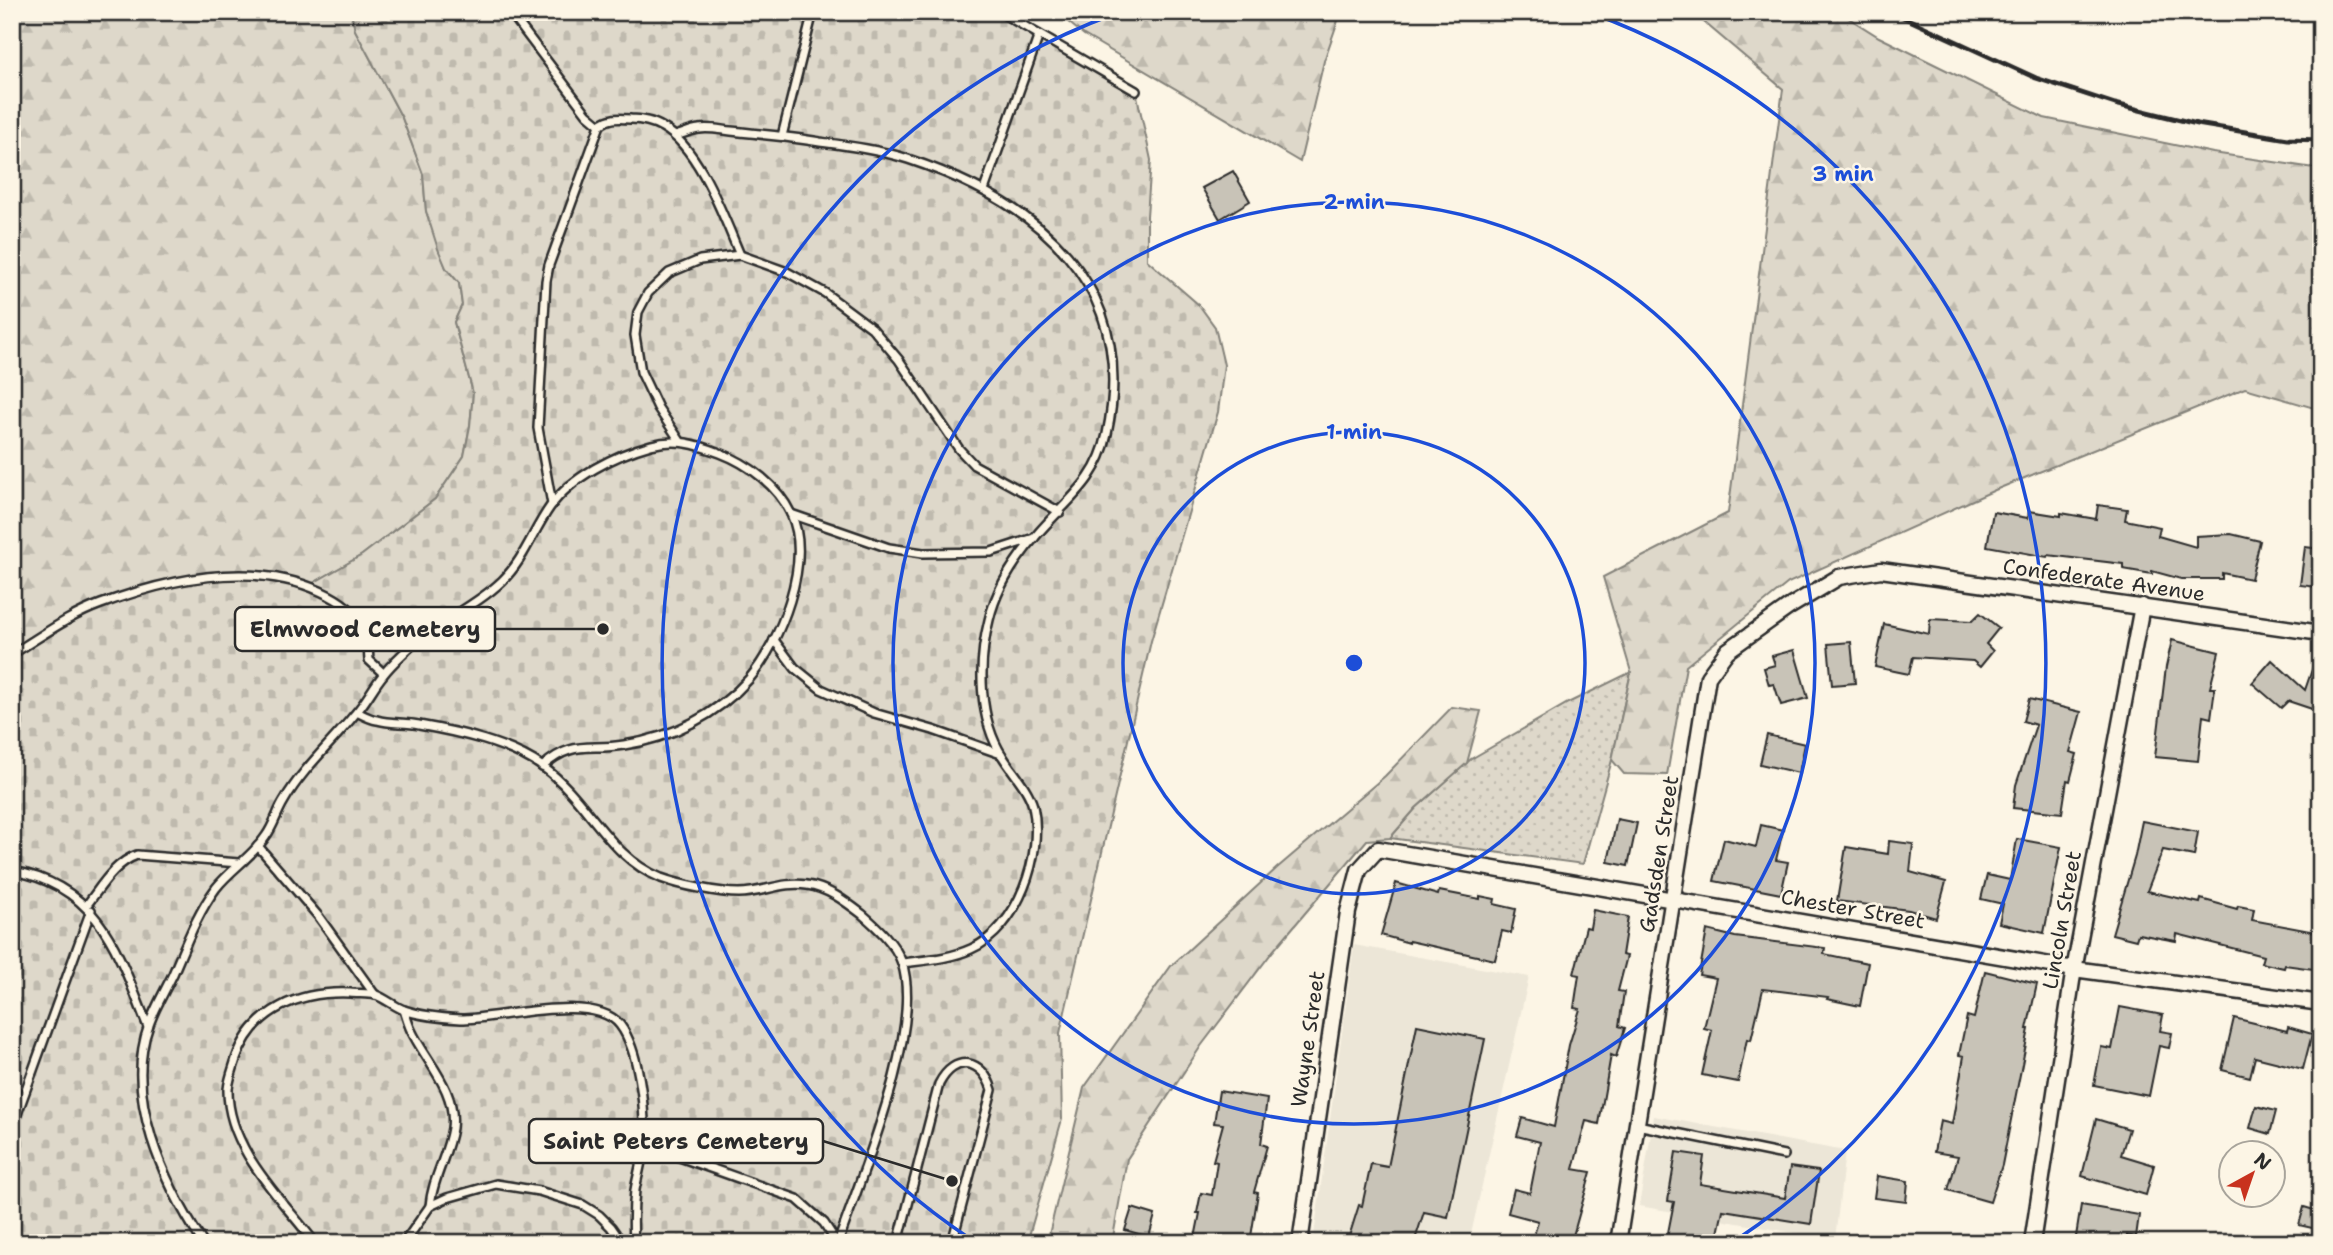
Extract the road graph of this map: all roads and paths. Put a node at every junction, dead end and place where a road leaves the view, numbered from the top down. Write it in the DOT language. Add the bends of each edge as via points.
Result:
graph roads {
  1 [pos="510,12"];
  2 [pos="813,12"];
  3 [pos="1000,12"];
  4 [pos="1039,35"];
  5 [pos="1136,91"];
  6 [pos="600,125"];
  7 [pos="675,136"];
  8 [pos="782,136"];
  9 [pos="984,190"];
  10 [pos="740,255"];
  11 [pos="680,441"];
  12 [pos="552,504"];
  13 [pos="1060,512"];
  14 [pos="791,514"];
  15 [pos="1034,538"];
  16 [pos="1881,570"];
  17 [pos="2143,606"];
  18 [pos="2321,633"];
  19 [pos="774,639"];
  20 [pos="12,654"];
  21 [pos="383,673"];
  22 [pos="357,712"];
  23 [pos="1001,754"];
  24 [pos="542,767"];
  25 [pos="258,846"];
  26 [pos="1378,849"];
  27 [pos="239,863"];
  28 [pos="12,871"];
  29 [pos="1674,899"];
  30 [pos="88,908"];
  31 [pos="902,962"];
  32 [pos="2074,969"];
  33 [pos="375,995"];
  34 [pos="2321,1003"];
  35 [pos="404,1010"];
  36 [pos="148,1027"];
  37 [pos="1637,1125"];
  38 [pos="12,1128"];
  39 [pos="643,1144"];
  40 [pos="1784,1155"];
  41 [pos="430,1206"];
  42 [pos="203,1243"];
  43 [pos="315,1243"];
  44 [pos="404,1243"];
  45 [pos="622,1243"];
  46 [pos="634,1243"];
  47 [pos="838,1243"];
  48 [pos="898,1243"];
  49 [pos="952,1243"];
  50 [pos="1300,1243"];
  51 [pos="1618,1243"];
  52 [pos="2032,1243"];
  1 -- 6 [label="lane"];
  2 -- 8 [label="lane"];
  3 -- 4 [label="lane"];
  4 -- 5 [label="lane"];
  4 -- 9 [label="lane"];
  6 -- 7 [label="lane" via="618,118 640,119"];
  6 -- 12 [label="lane" via="549,265 538,428"];
  7 -- 8 [label="lane" via="702,128"];
  7 -- 10 [label="lane" via="711,188"];
  8 -- 9 [label="lane" via="905,158"];
  9 -- 13 [label="lane" via="1029,218 1076,265 1090,286 1111,346 1112,402 1102,454 1091,476"];
  10 -- 11 [label="lane" via="700,260 669,273 648,293 638,312 635,335 641,372 657,408"];
  10 -- 13 [label="lane" via="797,277 872,328 974,465"];
  11 -- 12 [label="lane" via="653,444 607,461"];
  11 -- 14 [label="lane" via="751,467"];
  12 -- 21 [label="lane" via="503,580 415,643"];
  13 -- 15 [label="lane"];
  14 -- 15 [label="lane" via="889,548 923,553 990,552"];
  14 -- 19 [label="lane" via="798,554 796,574"];
  15 -- 23 [label="lane" via="1000,592 985,643 982,687 987,723"];
  16 -- 17 [label="street, Confederate Avenue"];
  16 -- 29 [label="street, Gadsden Street" via="1839,578 1789,607 1727,651 1708,677"];
  17 -- 18 [label="street, Confederate Avenue"];
  17 -- 32 [label="street, Lincoln Street"];
  19 -- 23 [label="lane" via="795,668 821,690 874,713"];
  19 -- 24 [label="lane" via="751,676 705,716 639,742 574,747"];
  20 -- 21 [label="lane" via="69,617 126,596 187,580 256,577 286,579 337,598 367,635 369,660"];
  21 -- 22 [label="lane"];
  22 -- 24 [label="lane" via="376,720 422,725 491,742"];
  22 -- 25 [label="lane" via="301,776"];
  23 -- 31 [label="lane" via="1032,803 1036,829 1023,894 1005,920 973,949"];
  24 -- 31 [label="lane" via="564,786 621,854 641,869 677,884 738,893 787,884 823,890 842,898 880,930"];
  25 -- 27 [label="lane"];
  25 -- 33 [label="lane" via="319,917"];
  26 -- 29 [label="street, Chester Street"];
  26 -- 50 [label="street, Wayne Street" via="1359,870 1348,912"];
  27 -- 30 [label="lane" via="137,855 116,868"];
  27 -- 36 [label="lane" via="207,902"];
  28 -- 30 [label="lane" via="61,886"];
  29 -- 32 [label="street, Chester Street"];
  29 -- 37 [label="street, Gadsden Street"];
  30 -- 36 [label="lane" via="115,947"];
  30 -- 38 [label="lane"];
  31 -- 47 [label="lane" via="906,1013 902,1046"];
  32 -- 34 [label="street, Chester Street"];
  32 -- 52 [label="street, Lincoln Street"];
  33 -- 35 [label="lane"];
  33 -- 43 [label="lane" via="326,992 287,1002 266,1014 250,1031 232,1071 228,1088 236,1129 259,1174"];
  35 -- 39 [label="lane" via="462,1019 584,1009 612,1018 634,1056"];
  35 -- 41 [label="lane" via="452,1111 451,1134"];
  36 -- 42 [label="lane" via="142,1063 145,1120 164,1173"];
  37 -- 40 [label="lane"];
  37 -- 51 [label="street, Gadsden Street"];
  39 -- 46 [label="lane" via="635,1193"];
  39 -- 47 [label="lane" via="797,1199"];
  41 -- 44 [label="lane"];
  41 -- 45 [label="lane" via="496,1184 515,1186 583,1205 599,1214"];
  48 -- 49 [label="lane" via="939,1084 946,1070 967,1064 979,1068 992,1090"];
}
